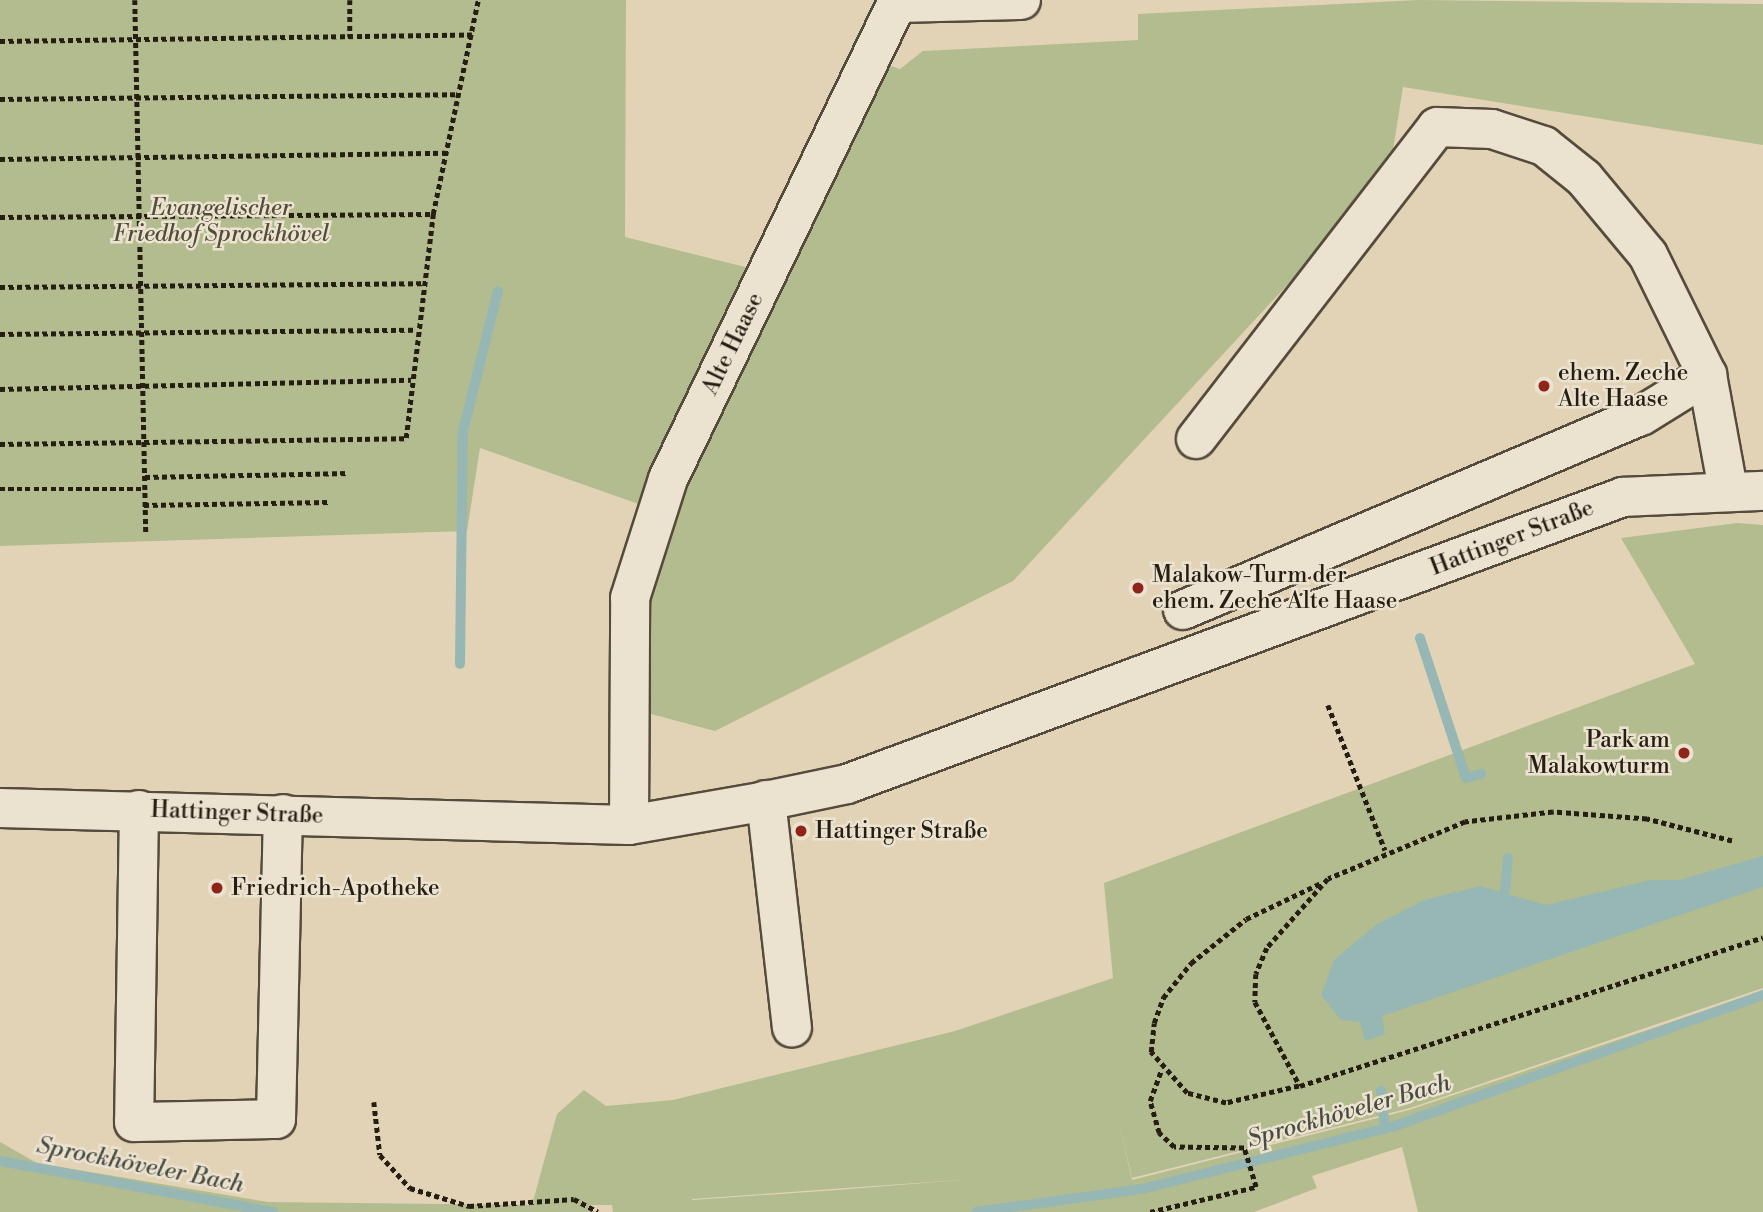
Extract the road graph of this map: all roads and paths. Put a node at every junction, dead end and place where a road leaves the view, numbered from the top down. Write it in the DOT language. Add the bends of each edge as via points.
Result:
graph roads {
  1 [pos="135,0"];
  2 [pos="350,0"];
  3 [pos="478,0"];
  4 [pos="1021,0"];
  5 [pos="472,34"];
  6 [pos="350,37"];
  7 [pos="136,39"];
  8 [pos="0,41"];
  9 [pos="459,94"];
  10 [pos="136,98"];
  11 [pos="0,99"];
  12 [pos="445,153"];
  13 [pos="137,158"];
  14 [pos="0,159"];
  15 [pos="139,214"];
  16 [pos="433,214"];
  17 [pos="0,217"];
  18 [pos="422,283"];
  19 [pos="0,286"];
  20 [pos="140,287"];
  21 [pos="142,331"];
  22 [pos="415,331"];
  23 [pos="0,334"];
  24 [pos="1707,375"];
  25 [pos="411,380"];
  26 [pos="144,387"];
  27 [pos="0,389"];
  28 [pos="1196,439"];
  29 [pos="144,441"];
  30 [pos="0,444"];
  31 [pos="349,473"];
  32 [pos="145,477"];
  33 [pos="0,489"];
  34 [pos="145,489"];
  35 [pos="1745,490"];
  36 [pos="329,502"];
  37 [pos="144,505"];
  38 [pos="146,534"];
  39 [pos="1182,610"];
  40 [pos="1328,705"];
  41 [pos="765,800"];
  42 [pos="0,808"];
  43 [pos="139,810"];
  44 [pos="283,814"];
  45 [pos="629,825"];
  46 [pos="1732,841"];
  47 [pos="1385,850"];
  48 [pos="1328,879"];
  49 [pos="1763,937"];
  50 [pos="792,1028"];
  51 [pos="1161,1070"];
  52 [pos="1300,1086"];
  53 [pos="374,1102"];
  54 [pos="598,1212"];
  55 [pos="1150,1212"];
  1 -- 7 [label="path"];
  2 -- 6 [label="path"];
  3 -- 5 [label="path"];
  4 -- 45 [label="street, Alte Haase" via="897,3 668,479 630,598"];
  5 -- 6 [label="path"];
  5 -- 9 [label="path"];
  6 -- 7 [label="path"];
  7 -- 8 [label="path"];
  7 -- 10 [label="path"];
  9 -- 10 [label="path"];
  9 -- 12 [label="path"];
  10 -- 11 [label="path"];
  10 -- 13 [label="path"];
  12 -- 13 [label="path"];
  12 -- 16 [label="path"];
  13 -- 14 [label="path"];
  13 -- 15 [label="path"];
  15 -- 16 [label="path"];
  15 -- 17 [label="path"];
  15 -- 20 [label="path"];
  16 -- 18 [label="path"];
  18 -- 20 [label="path"];
  18 -- 22 [label="path"];
  19 -- 20 [label="path"];
  20 -- 21 [label="path"];
  21 -- 22 [label="path"];
  21 -- 23 [label="path"];
  21 -- 26 [label="path"];
  22 -- 25 [label="path"];
  24 -- 28 [label="street" via="1648,255 1584,178 1545,146 1492,129 1437,127"];
  24 -- 35 [label="street" via="1712,432"];
  24 -- 39 [label="street" via="1641,416"];
  25 -- 26 [label="path"];
  25 -- 29 [label="path" via="406,438"];
  26 -- 27 [label="path"];
  26 -- 29 [label="path"];
  29 -- 30 [label="path"];
  29 -- 32 [label="path"];
  31 -- 32 [label="path"];
  32 -- 34 [label="path"];
  33 -- 34 [label="path"];
  34 -- 37 [label="path"];
  35 -- 41 [label="street, Hattinger Straße" via="1623,497 847,784"];
  36 -- 37 [label="path"];
  37 -- 38 [label="path"];
  40 -- 47 [label="path"];
  41 -- 45 [label="street, Hattinger Straße"];
  41 -- 50 [label="street"];
  42 -- 43 [label="street, Hattinger Straße"];
  43 -- 44 [label="street, Hattinger Straße"];
  43 -- 44 [label="street" via="134,1122 276,1119"];
  44 -- 45 [label="street, Hattinger Straße"];
  46 -- 47 [label="path" via="1647,819 1553,812 1465,822"];
  47 -- 48 [label="path"];
  48 -- 51 [label="path" via="1246,919 1191,963 1163,998 1154,1023 1151,1052"];
  48 -- 52 [label="path" via="1287,921 1256,974 1255,1002"];
  49 -- 52 [label="path"];
  51 -- 52 [label="path" via="1188,1093 1226,1103"];
  51 -- 55 [label="path" via="1150,1101 1159,1133 1174,1147 1244,1149 1256,1187"];
  53 -- 54 [label="path" via="380,1155 410,1188 469,1206 574,1199"];
}
